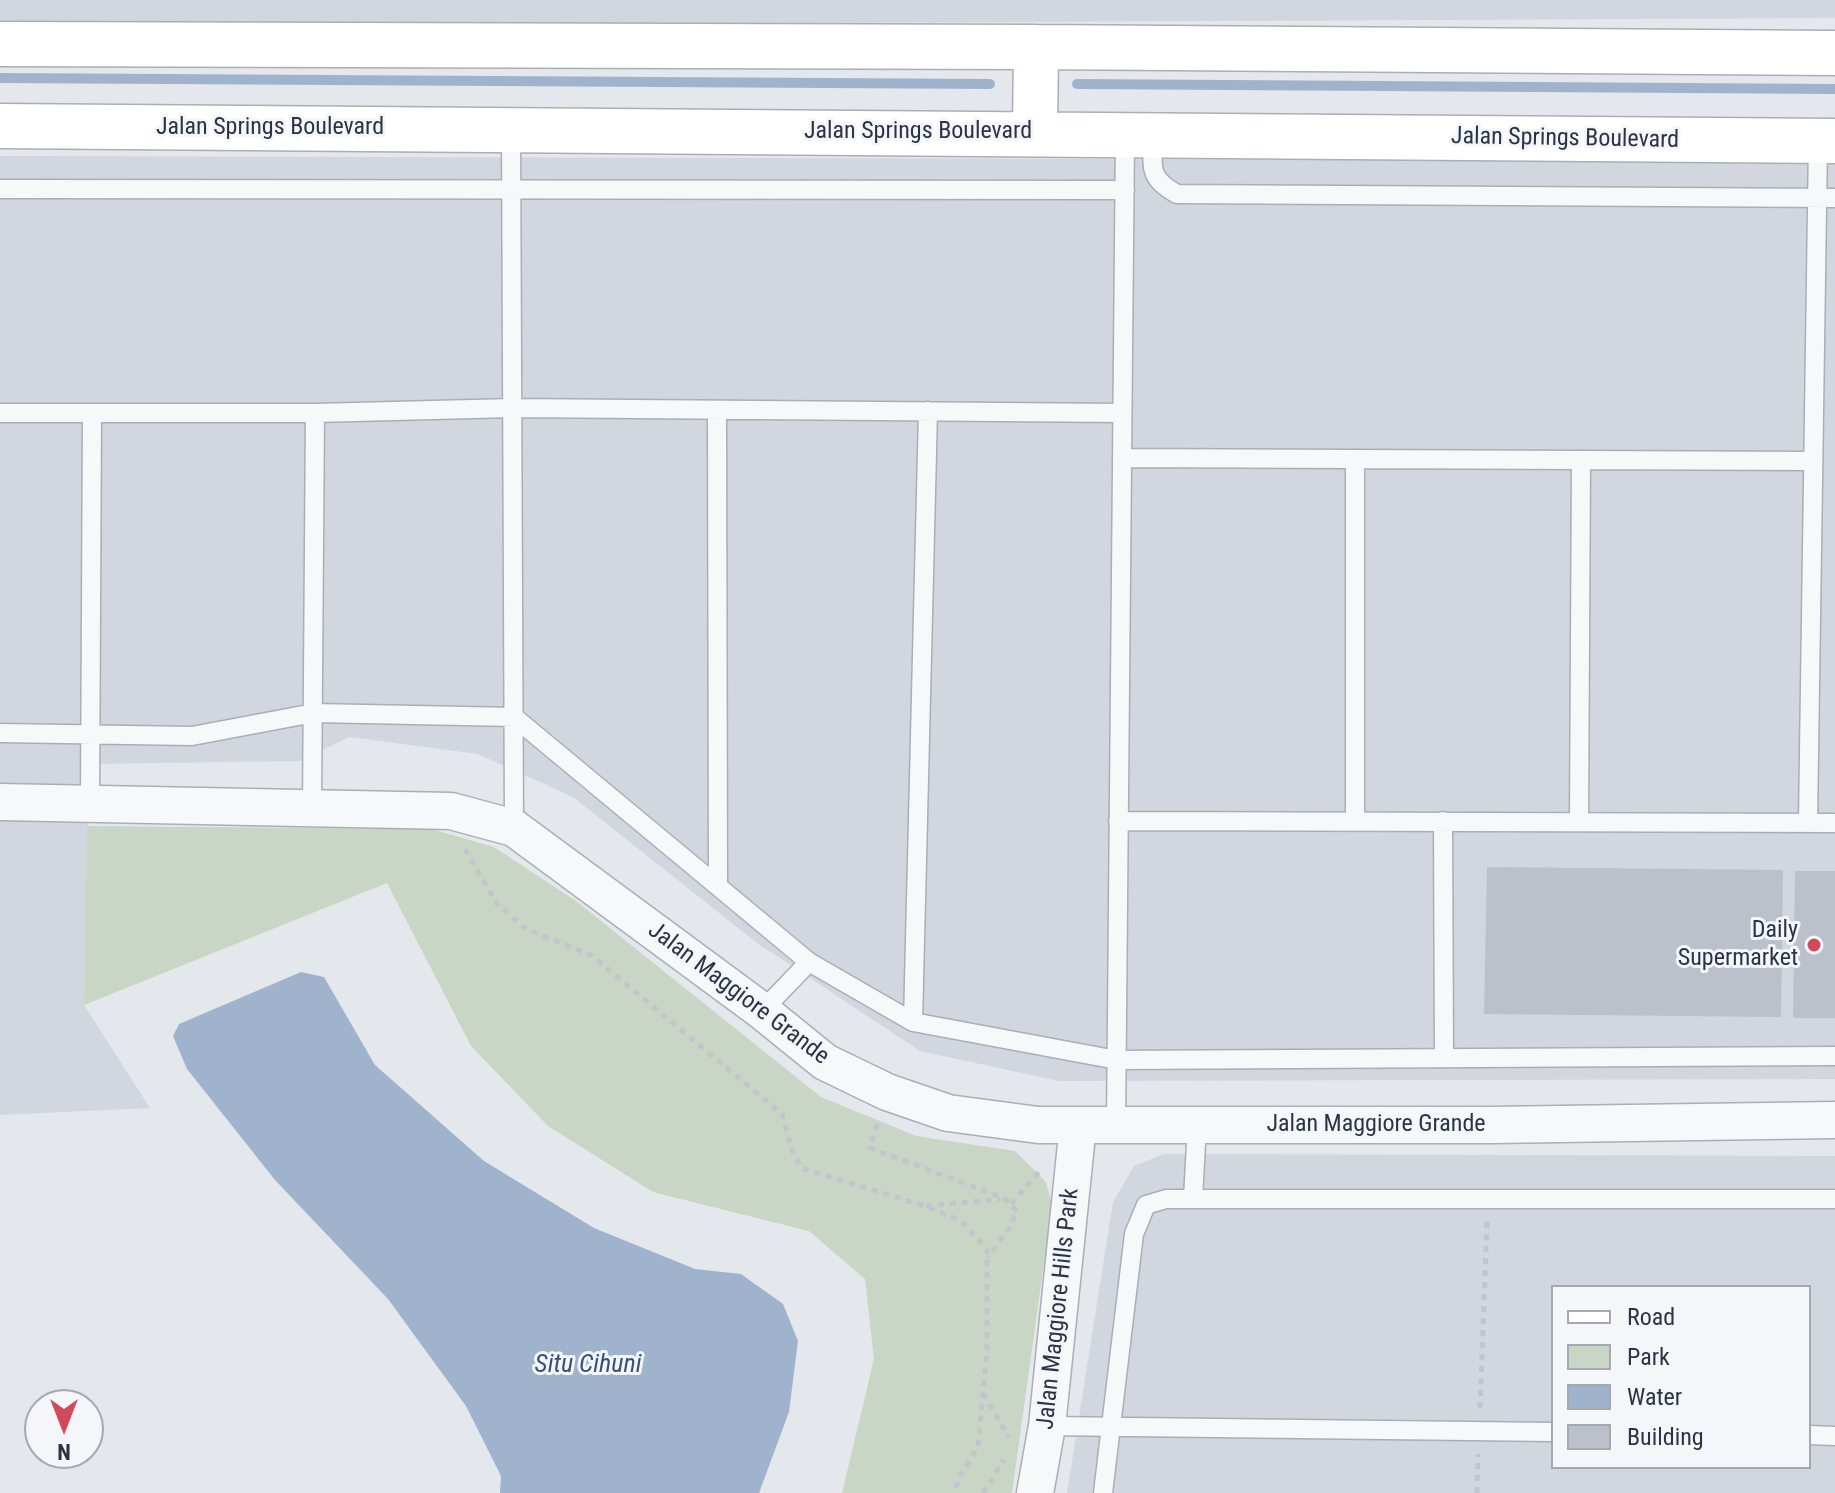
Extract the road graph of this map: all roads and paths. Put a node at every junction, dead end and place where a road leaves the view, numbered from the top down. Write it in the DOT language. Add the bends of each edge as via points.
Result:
graph roads {
  1 [pos="0,44"];
  2 [pos="1036,47"];
  3 [pos="1835,53"];
  4 [pos="0,126"];
  5 [pos="511,129"];
  6 [pos="1035,133"];
  7 [pos="1140,135"];
  8 [pos="1827,141"];
  9 [pos="0,189"];
  10 [pos="512,190"];
  11 [pos="1125,190"];
  12 [pos="1816,197"];
  13 [pos="1835,198"];
  14 [pos="512,408"];
  15 [pos="717,410"];
  16 [pos="928,411"];
  17 [pos="0,413"];
  18 [pos="92,413"];
  19 [pos="315,413"];
  20 [pos="1122,413"];
  21 [pos="1122,458"];
  22 [pos="1355,459"];
  23 [pos="1581,460"];
  24 [pos="1812,461"];
  25 [pos="314,713"];
  26 [pos="514,717"];
  27 [pos="0,733"];
  28 [pos="90,734"];
  29 [pos="0,802"];
  30 [pos="90,802"];
  31 [pos="312,808"];
  32 [pos="451,811"];
  33 [pos="1118,821"];
  34 [pos="1355,821"];
  35 [pos="1443,821"];
  36 [pos="1579,821"];
  37 [pos="1808,821"];
  38 [pos="1835,823"];
  39 [pos="514,828"];
  40 [pos="718,886"];
  41 [pos="809,962"];
  42 [pos="762,1011"];
  43 [pos="913,1022"];
  44 [pos="1835,1056"];
  45 [pos="1444,1058"];
  46 [pos="1117,1060"];
  47 [pos="887,1092"];
  48 [pos="1830,1114"];
  49 [pos="1078,1125"];
  50 [pos="1116,1125"];
  51 [pos="1197,1125"];
  52 [pos="1004,1198"];
  53 [pos="1193,1199"];
  54 [pos="1488,1199"];
  55 [pos="1835,1199"];
  56 [pos="925,1206"];
  57 [pos="987,1258"];
  58 [pos="1047,1426"];
  59 [pos="1111,1427"];
  60 [pos="1479,1431"];
  61 [pos="1551,1432"];
  62 [pos="1811,1435"];
  63 [pos="1835,1436"];
  64 [pos="1005,1457"];
  65 [pos="955,1493"];
  66 [pos="983,1493"];
  67 [pos="1035,1493"];
  68 [pos="1103,1493"];
  69 [pos="1477,1493"];
  1 -- 2 [label="main road"];
  2 -- 3 [label="main road"];
  2 -- 6 [label="main road"];
  4 -- 5 [label="main road, Jalan Springs Boulevard"];
  5 -- 6 [label="main road, Jalan Springs Boulevard"];
  5 -- 10 [label="lane"];
  6 -- 7 [label="main road, Jalan Springs Boulevard"];
  7 -- 8 [label="main road, Jalan Springs Boulevard"];
  7 -- 11 [label="lane"];
  7 -- 12 [label="lane" via="1163,187 1177,194"];
  8 -- 12 [label="lane"];
  9 -- 10 [label="lane"];
  10 -- 11 [label="lane"];
  10 -- 14 [label="lane"];
  11 -- 20 [label="lane"];
  12 -- 13 [label="lane"];
  12 -- 24 [label="lane"];
  14 -- 15 [label="lane"];
  14 -- 19 [label="lane"];
  14 -- 26 [label="lane"];
  15 -- 16 [label="lane"];
  15 -- 40 [label="lane"];
  16 -- 20 [label="lane"];
  16 -- 43 [label="lane"];
  17 -- 18 [label="lane"];
  18 -- 19 [label="lane"];
  18 -- 28 [label="lane"];
  19 -- 25 [label="lane"];
  20 -- 21 [label="lane"];
  21 -- 22 [label="lane"];
  21 -- 33 [label="lane"];
  22 -- 23 [label="lane"];
  22 -- 34 [label="lane"];
  23 -- 24 [label="lane"];
  23 -- 36 [label="lane"];
  24 -- 37 [label="lane"];
  25 -- 26 [label="lane"];
  25 -- 28 [label="lane" via="192,736"];
  25 -- 31 [label="lane"];
  26 -- 39 [label="lane"];
  26 -- 40 [label="lane"];
  27 -- 28 [label="lane"];
  28 -- 30 [label="lane"];
  29 -- 30 [label="street, Jalan Maggiore Grande"];
  30 -- 31 [label="street, Jalan Maggiore Grande"];
  31 -- 32 [label="street, Jalan Maggiore Grande"];
  32 -- 39 [label="street, Jalan Maggiore Grande"];
  32 -- 56 [label="path" via="468,858 497,904 526,929 591,955 782,1114 801,1168"];
  33 -- 34 [label="lane"];
  33 -- 46 [label="lane"];
  34 -- 35 [label="lane"];
  35 -- 36 [label="lane"];
  35 -- 45 [label="lane"];
  36 -- 37 [label="lane"];
  37 -- 38 [label="lane"];
  39 -- 42 [label="street, Jalan Maggiore Grande"];
  40 -- 41 [label="lane"];
  41 -- 42 [label="lane"];
  41 -- 43 [label="lane"];
  42 -- 47 [label="street, Jalan Maggiore Grande" via="825,1062"];
  43 -- 46 [label="lane"];
  44 -- 45 [label="lane"];
  45 -- 46 [label="lane"];
  46 -- 50 [label="lane"];
  47 -- 49 [label="street, Jalan Maggiore Grande" via="948,1113"];
  47 -- 52 [label="path" via="870,1148"];
  48 -- 51 [label="street, Jalan Maggiore Grande" via="1491,1125"];
  49 -- 50 [label="street, Jalan Maggiore Grande"];
  49 -- 58 [label="street, Jalan Maggiore Hills Park"];
  50 -- 51 [label="street, Jalan Maggiore Grande"];
  51 -- 53 [label="lane"];
  52 -- 56 [label="path"];
  52 -- 57 [label="path" via="1017,1211"];
  53 -- 54 [label="lane"];
  53 -- 59 [label="lane" via="1146,1205 1134,1234"];
  54 -- 55 [label="lane"];
  54 -- 60 [label="path"];
  56 -- 57 [label="path" via="961,1221 987,1249"];
  57 -- 65 [label="path" via="987,1350 978,1447"];
  58 -- 59 [label="lane"];
  58 -- 67 [label="street, Jalan Maggiore Hills Park"];
  59 -- 60 [label="lane"];
  59 -- 68 [label="lane"];
  60 -- 61 [label="lane"];
  60 -- 69 [label="path"];
  62 -- 63 [label="lane"];
  64 -- 66 [label="path"];
}
